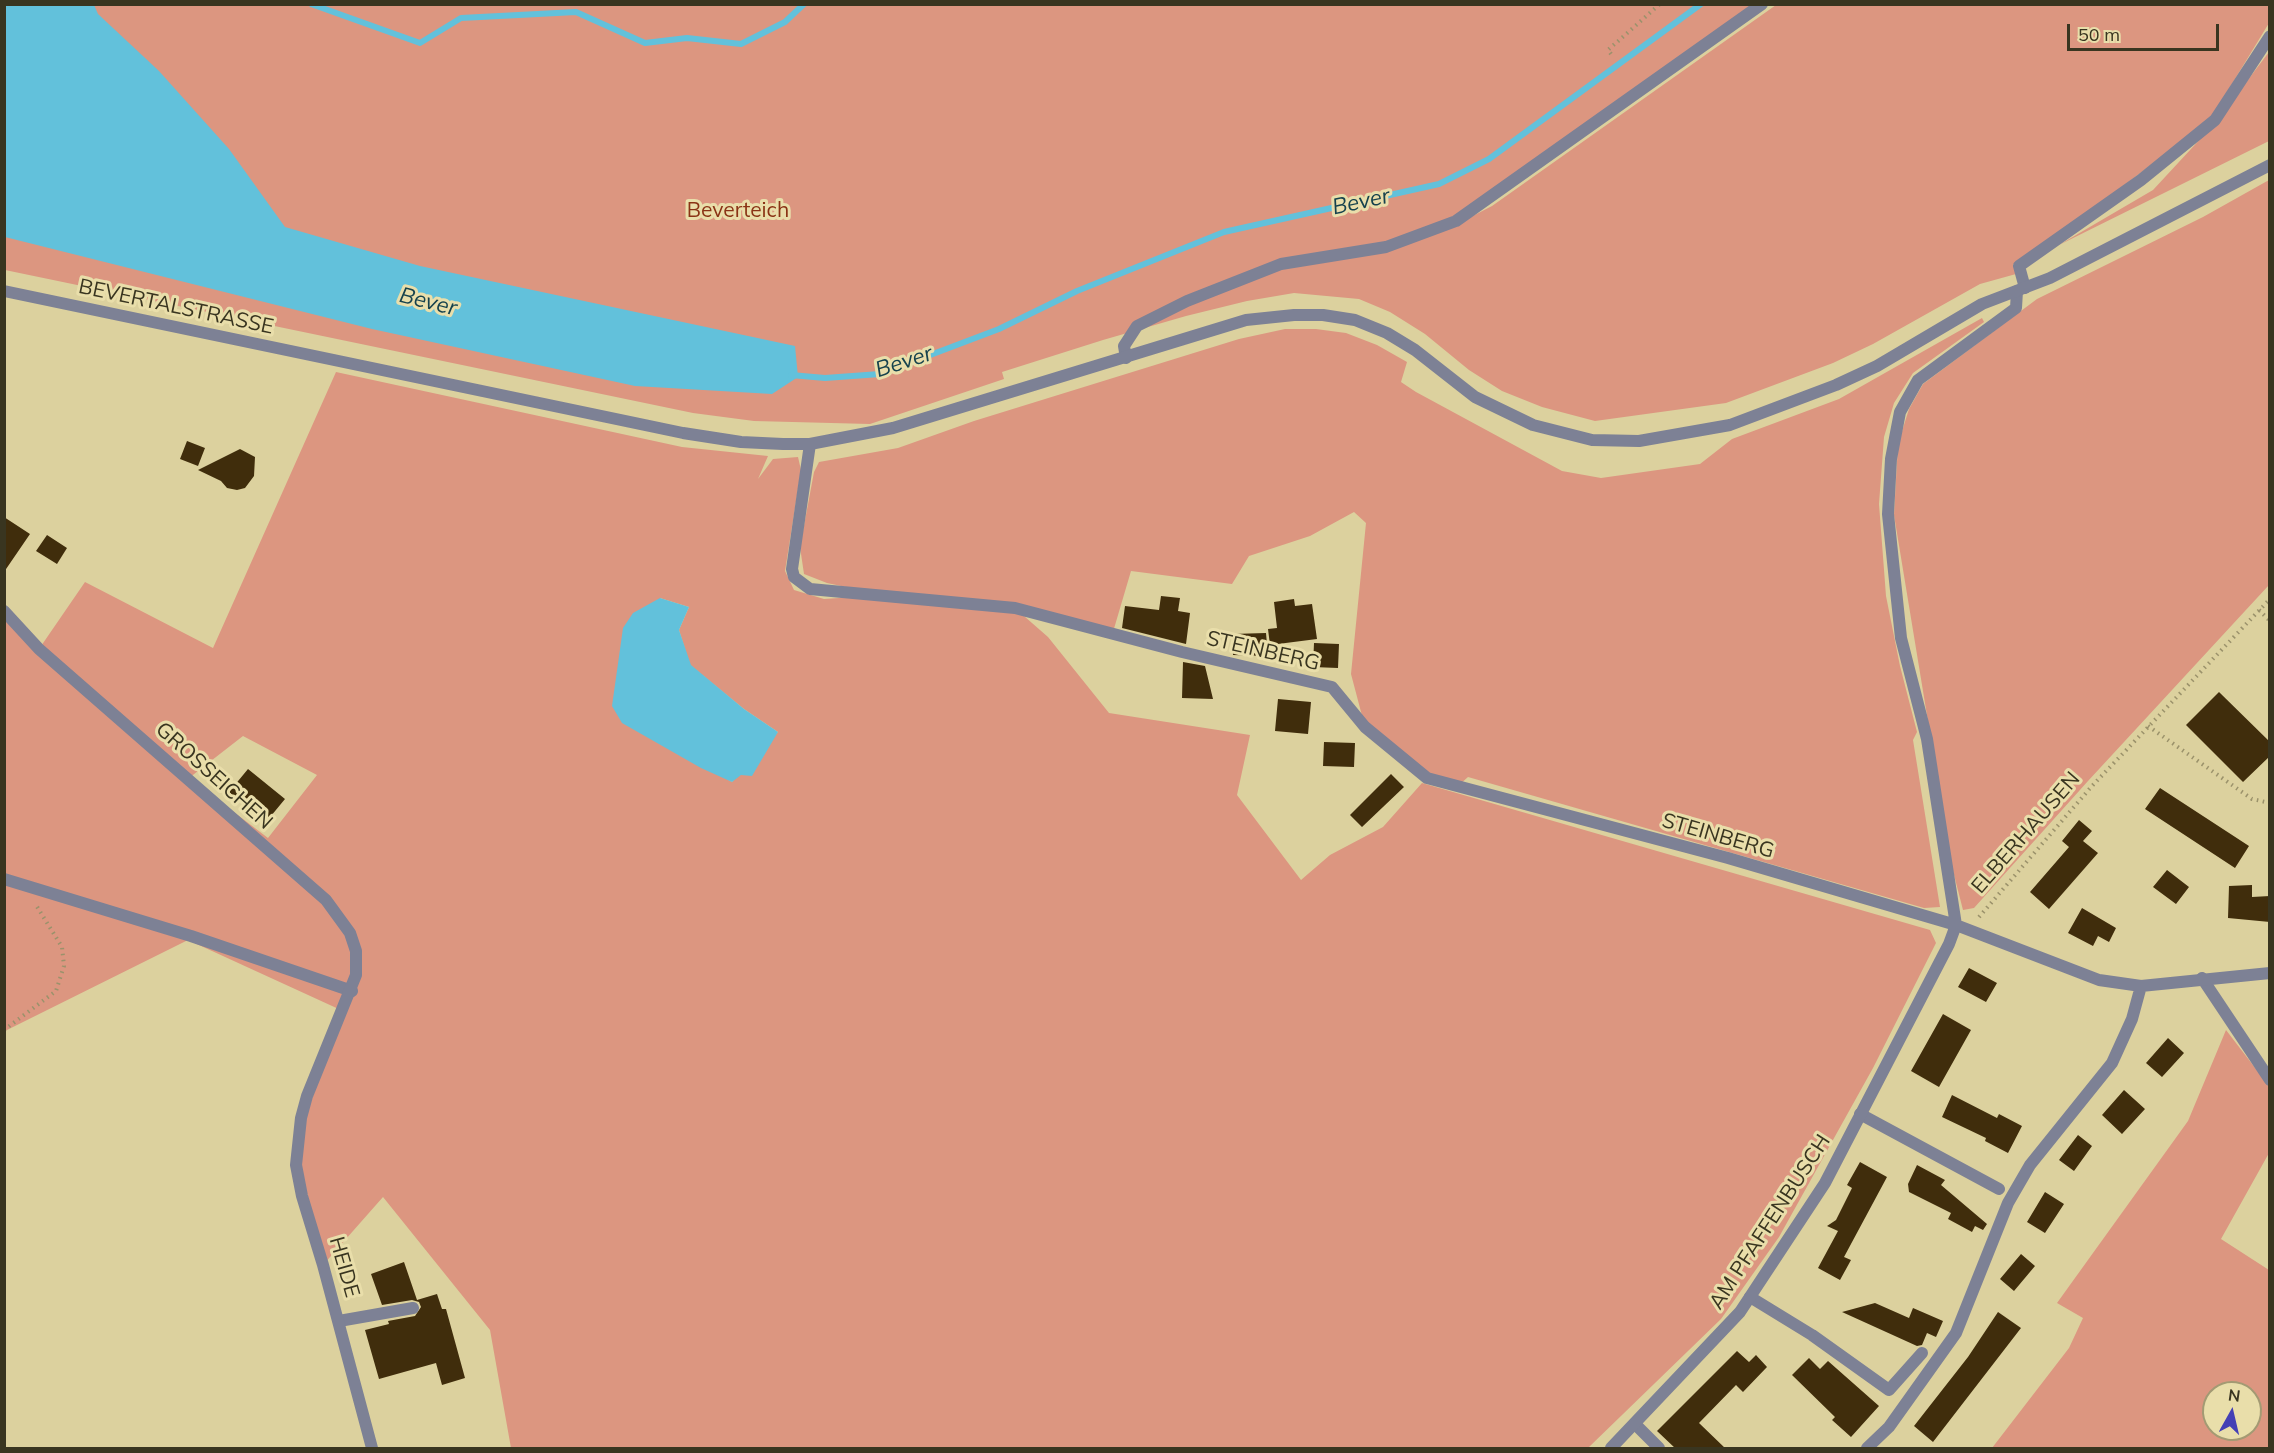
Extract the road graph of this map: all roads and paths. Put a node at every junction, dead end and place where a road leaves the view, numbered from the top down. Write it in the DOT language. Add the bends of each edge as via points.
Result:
graph roads {
  1 [pos="1660,4"];
  2 [pos="1762,4"];
  3 [pos="2270,36"];
  4 [pos="1609,52"];
  5 [pos="2270,165"];
  6 [pos="2021,290"];
  7 [pos="4,291"];
  8 [pos="1126,358"];
  9 [pos="810,444"];
  10 [pos="2270,599"];
  11 [pos="2259,610"];
  12 [pos="4,611"];
  13 [pos="2270,621"];
  14 [pos="2148,726"];
  15 [pos="2270,803"];
  16 [pos="4,879"];
  17 [pos="26,885"];
  18 [pos="1956,925"];
  19 [pos="2270,973"];
  20 [pos="2202,978"];
  21 [pos="2141,986"];
  22 [pos="352,991"];
  23 [pos="4,1030"];
  24 [pos="2270,1080"];
  25 [pos="308,1096"];
  26 [pos="1860,1114"];
  27 [pos="1999,1189"];
  28 [pos="1750,1297"];
  29 [pos="413,1308"];
  30 [pos="339,1322"];
  31 [pos="1922,1353"];
  32 [pos="1635,1424"];
  33 [pos="372,1449"];
  34 [pos="1611,1449"];
  35 [pos="1659,1449"];
  36 [pos="1867,1449"];
  1 -- 4 [label="path"];
  2 -- 8 [label="street" via="1456,221 1386,247 1281,264 1186,301 1137,326 1124,346"];
  3 -- 6 [label="street" via="2215,120 2141,180 2019,266"];
  5 -- 6 [label="street, BEVERTALSTRASSE"];
  6 -- 8 [label="street, BEVERTALSTRASSE" via="1982,304 1876,366 1795,402 1730,425 1639,441 1592,440 1533,426 1475,397 1415,350 1386,333 1340,318 1306,314 1246,320"];
  6 -- 18 [label="street" via="2016,308 1918,380 1900,412 1891,459 1888,514 1901,639 1927,739"];
  7 -- 9 [label="street, BEVERTALSTRASSE" via="702,436 741,442"];
  8 -- 9 [label="street, BEVERTALSTRASSE" via="893,428"];
  9 -- 18 [label="street, STEINBERG" via="792,569 794,577 810,589 1015,608 1332,687 1365,727 1427,778 1728,858"];
  10 -- 11 [label="path, ELBERHAUSEN"];
  11 -- 13 [label="path"];
  11 -- 14 [label="path, ELBERHAUSEN"];
  12 -- 22 [label="street, GROSSEICHEN" via="39,649 335,909 345,922 356,951"];
  14 -- 15 [label="path" via="2252,799"];
  14 -- 18 [label="path, ELBERHAUSEN" via="1979,917"];
  16 -- 17 [label="street"];
  17 -- 22 [label="street"];
  17 -- 23 [label="path" via="62,946 64,966 56,991"];
  18 -- 21 [label="street" via="2099,980"];
  18 -- 26 [label="street, AM PFAFFENBUSCH"];
  19 -- 20 [label="street"];
  20 -- 21 [label="street"];
  20 -- 24 [label="street"];
  21 -- 36 [label="street" via="2132,1020 2112,1062 2030,1165 2008,1203 1956,1333 1888,1427"];
  22 -- 25 [label="street, GROSSEICHEN"];
  25 -- 30 [label="street, HEIDE" via="298,1135 296,1165"];
  26 -- 27 [label="street"];
  26 -- 28 [label="street, AM PFAFFENBUSCH" via="1825,1183"];
  28 -- 31 [label="street" via="1889,1390"];
  28 -- 32 [label="street, AM PFAFFENBUSCH"];
  29 -- 30 [label="street"];
  30 -- 33 [label="street, HEIDE"];
  32 -- 34 [label="street, AM PFAFFENBUSCH"];
  32 -- 35 [label="street"];
}
